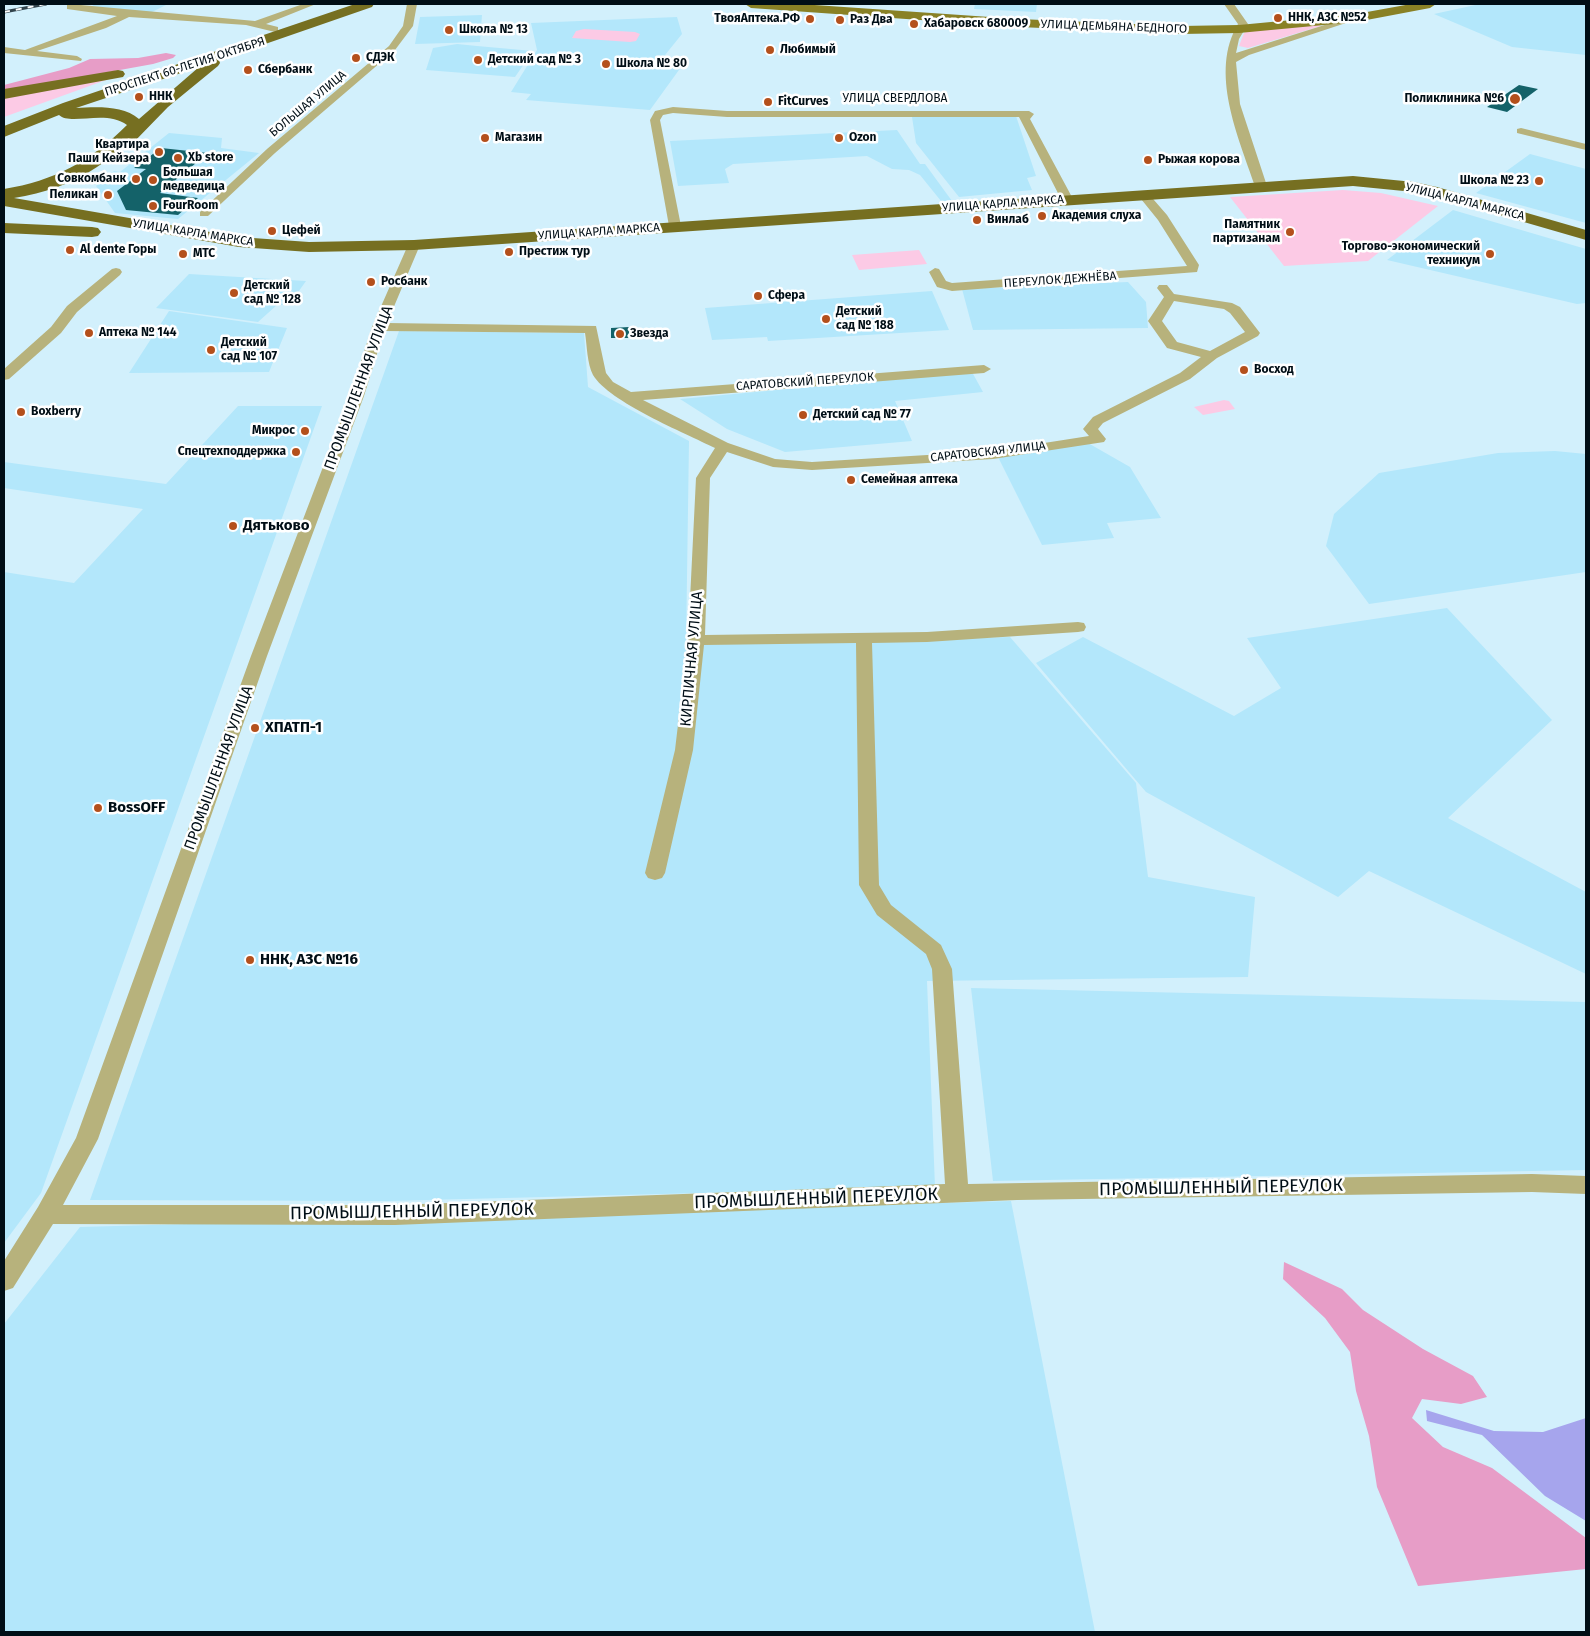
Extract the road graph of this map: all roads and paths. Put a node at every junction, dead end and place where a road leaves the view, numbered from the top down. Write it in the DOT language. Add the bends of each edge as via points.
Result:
graph roads {
  1 [pos="310,4"];
  2 [pos="344,4"];
  3 [pos="412,4"];
  4 [pos="750,4"];
  5 [pos="1229,4"];
  6 [pos="1430,4"];
  7 [pos="366,5"];
  8 [pos="70,7"];
  9 [pos="127,14"];
  10 [pos="1356,18"];
  11 [pos="257,24"];
  12 [pos="275,29"];
  13 [pos="1239,29"];
  14 [pos="245,47"];
  15 [pos="4,50"];
  16 [pos="28,52"];
  17 [pos="202,54"];
  18 [pos="78,59"];
  19 [pos="1229,61"];
  20 [pos="4,94"];
  21 [pos="7,127"];
  22 [pos="1520,130"];
  23 [pos="1586,147"];
  24 [pos="1261,186"];
  25 [pos="4,194"];
  26 [pos="1143,194"];
  27 [pos="1067,199"];
  28 [pos="4,201"];
  29 [pos="4,208"];
  30 [pos="204,214"];
  31 [pos="103,219"];
  32 [pos="675,226"];
  33 [pos="4,228"];
  34 [pos="1586,235"];
  35 [pos="188,241"];
  36 [pos="414,245"];
  37 [pos="116,272"];
  38 [pos="935,272"];
  39 [pos="1151,273"];
  40 [pos="1170,297"];
  41 [pos="379,327"];
  42 [pos="1212,355"];
  43 [pos="984,369"];
  44 [pos="4,376"];
  45 [pos="626,397"];
  46 [pos="723,446"];
  47 [pos="1078,626"];
  48 [pos="864,638"];
  49 [pos="696,640"];
  50 [pos="655,873"];
  51 [pos="1586,1185"];
  52 [pos="957,1194"];
  53 [pos="46,1214"];
  54 [pos="4,1281"];
  1 -- 11 [label="street"];
  2 -- 12 [label="highway, ПРОСПЕКТ 60-ЛЕТИЯ ОКТЯБРЯ"];
  3 -- 30 [label="street, БОЛЬШАЯ УЛИЦА" via="408,26 392,48 271,151"];
  4 -- 13 [label="main road, УЛИЦА ДЕМЬЯНА БЕДНОГО" via="1124,29"];
  5 -- 13 [label="street" via="1244,24"];
  6 -- 10 [label="main road, УЛИЦА ДЕМЬЯНА БЕДНОГО"];
  7 -- 14 [label="highway, ПРОСПЕКТ 60-ЛЕТИЯ ОКТЯБРЯ"];
  8 -- 9 [label="street"];
  9 -- 11 [label="street"];
  9 -- 16 [label="street" via="100,28 55,40"];
  10 -- 13 [label="main road, УЛИЦА ДЕМЬЯНА БЕДНОГО"];
  10 -- 19 [label="street"];
  11 -- 12 [label="street"];
  12 -- 17 [label="highway, ПРОСПЕКТ 60-ЛЕТИЯ ОКТЯБРЯ"];
  13 -- 19 [label="street"];
  14 -- 21 [label="highway, ПРОСПЕКТ 60-ЛЕТИЯ ОКТЯБРЯ"];
  14 -- 31 [label="highway" via="208,67 162,104 129,139 71,188 67,198 70,203"];
  15 -- 16 [label="street"];
  16 -- 18 [label="street"];
  17 -- 20 [label="highway" via="136,71"];
  17 -- 21 [label="highway, ПРОСПЕКТ 60-ЛЕТИЯ ОКТЯБРЯ" via="56,102"];
  19 -- 24 [label="street" via="1239,124"];
  21 -- 25 [label="highway" via="81,113 124,116 136,125 75,175 40,188"];
  22 -- 23 [label="street"];
  24 -- 26 [label="highway, УЛИЦА КАРЛА МАРКСА"];
  24 -- 34 [label="highway, УЛИЦА КАРЛА МАРКСА" via="1353,181 1414,187"];
  26 -- 27 [label="highway, УЛИЦА КАРЛА МАРКСА"];
  26 -- 39 [label="street, ПЕРЕУЛОК ДЕЖНЁВА" via="1163,218 1193,266 1193,269"];
  27 -- 32 [label="highway, УЛИЦА КАРЛА МАРКСА"];
  27 -- 32 [label="street, УЛИЦА СВЕРДЛОВА" via="1024,118 1028,114 727,114 673,110 659,114 655,120"];
  28 -- 31 [label="highway, УЛИЦА КАРЛА МАРКСА"];
  29 -- 35 [label="highway"];
  31 -- 36 [label="highway, УЛИЦА КАРЛА МАРКСА" via="196,236 272,245"];
  32 -- 36 [label="highway, УЛИЦА КАРЛА МАРКСА"];
  33 -- 35 [label="highway"];
  35 -- 36 [label="highway, УЛИЦА КАРЛА МАРКСА" via="305,253 376,251"];
  36 -- 41 [label="street, ПРОМЫШЛЕННАЯ УЛИЦА"];
  37 -- 44 [label="street" via="72,309 56,330"];
  38 -- 39 [label="street, ПЕРЕУЛОК ДЕЖНЁВА" via="941,284 952,287"];
  39 -- 40 [label="street"];
  40 -- 42 [label="street" via="1155,321 1160,329 1172,345"];
  40 -- 42 [label="street" via="1227,306 1235,310 1253,333"];
  41 -- 45 [label="street" via="591,329 599,373 608,385"];
  41 -- 53 [label="street, ПРОМЫШЛЕННАЯ УЛИЦА" via="357,396 259,656 87,1139"];
  42 -- 46 [label="street, САРАТОВСКАЯ УЛИЦА" via="1185,376 1098,420 1090,429 1099,439 993,454 812,466 773,463"];
  43 -- 45 [label="street, САРАТОВСКИЙ ПЕРЕУЛОК"];
  45 -- 46 [label="street"];
  46 -- 49 [label="street, КИРПИЧНАЯ УЛИЦА" via="703,478"];
  47 -- 48 [label="street" via="927,637"];
  48 -- 49 [label="street"];
  48 -- 52 [label="street" via="870,885 884,910 934,950 942,969"];
  49 -- 50 [label="street, КИРПИЧНАЯ УЛИЦА" via="684,750"];
  51 -- 52 [label="street, ПРОМЫШЛЕННЫЙ ПЕРЕУЛОК" via="1512,1183"];
  52 -- 53 [label="street, ПРОМЫШЛЕННЫЙ ПЕРЕУЛОК" via="395,1215"];
  53 -- 54 [label="street, ПРОМЫШЛЕННАЯ УЛИЦА"];
}
